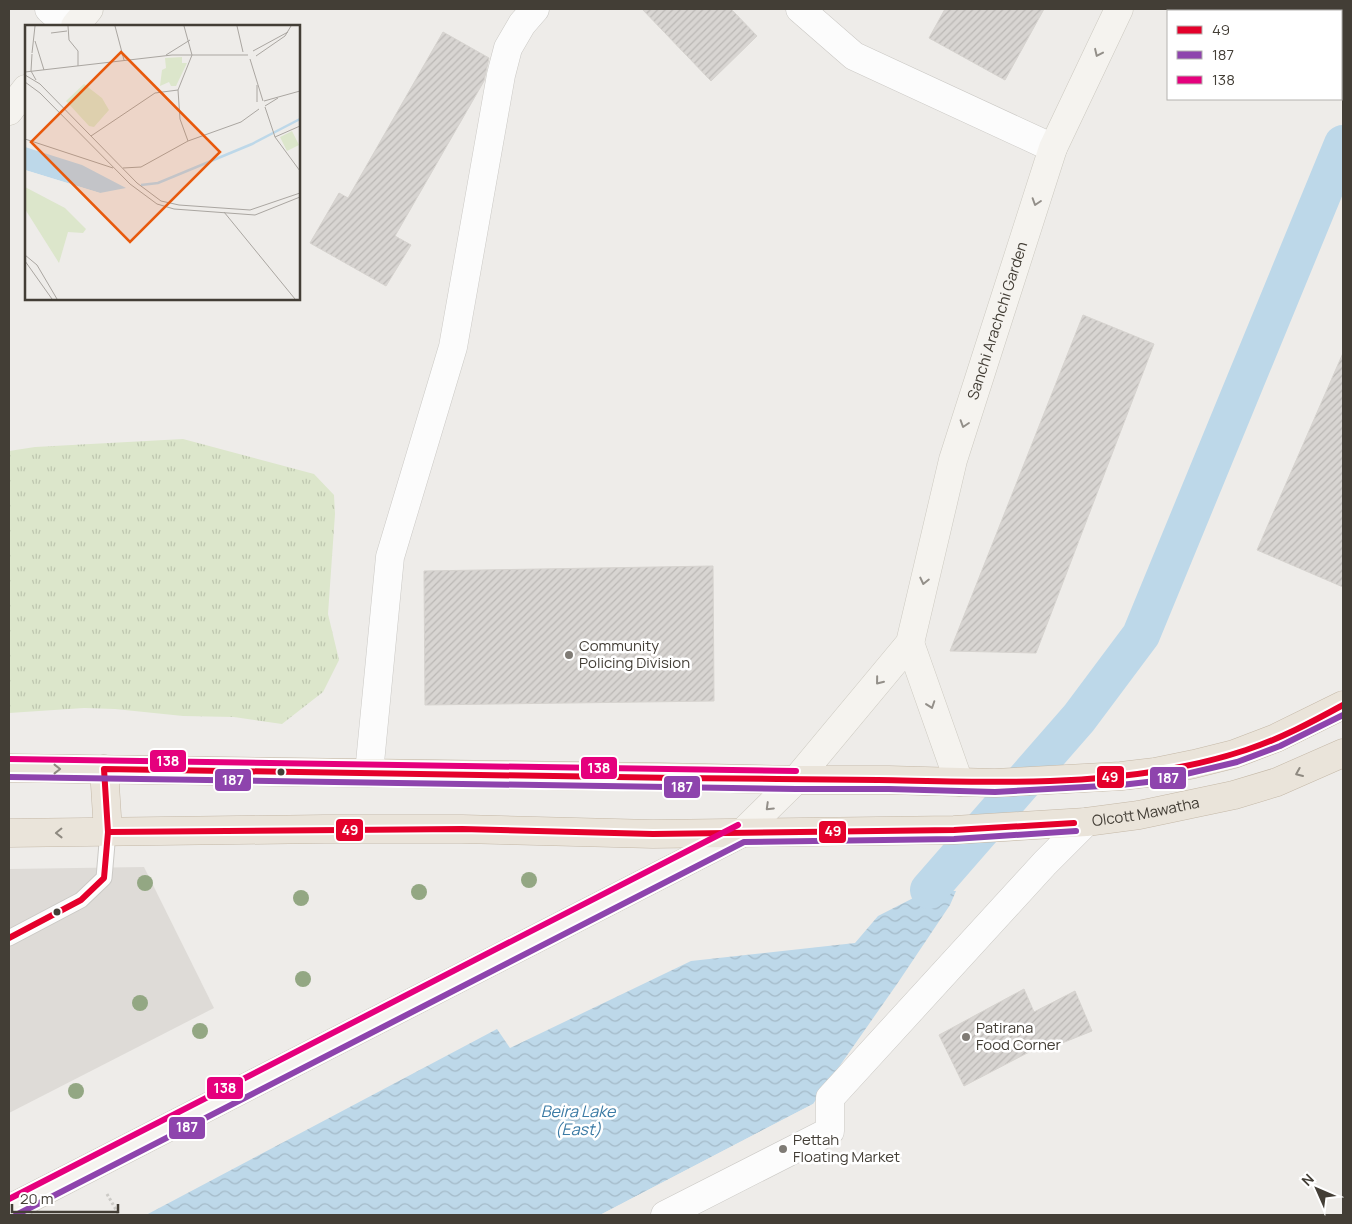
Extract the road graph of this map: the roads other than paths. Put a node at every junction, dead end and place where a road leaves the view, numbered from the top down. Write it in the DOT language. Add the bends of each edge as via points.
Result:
graph roads {
  1 [pos="49,9"];
  2 [pos="89,9"];
  3 [pos="535,9"];
  4 [pos="800,9"];
  5 [pos="1119,9"];
  6 [pos="67,25"];
  7 [pos="76,25"];
  8 [pos="25,90"];
  9 [pos="9,111"];
  10 [pos="1053,148"];
  11 [pos="910,643"];
  12 [pos="1343,705"];
  13 [pos="1343,753"];
  14 [pos="9,768"];
  15 [pos="104,769"];
  16 [pos="369,773"];
  17 [pos="796,780"];
  18 [pos="959,782"];
  19 [pos="1086,822"];
  20 [pos="108,832"];
  21 [pos="742,833"];
  22 [pos="9,834"];
  23 [pos="9,938"];
  24 [pos="9,1209"];
  25 [pos="665,1215"];
  1 -- 6 [label="street"];
  2 -- 7 [label="street"];
  3 -- 16 [label="street" via="508,48 453,347 390,557"];
  4 -- 10 [label="street" via="854,56"];
  5 -- 10 [label="street, Sanchi Arachchi Garden, one-way"];
  8 -- 9 [label="street"];
  10 -- 11 [label="street, Sanchi Arachchi Garden, one-way" via="953,460"];
  11 -- 17 [label="street, Sanchi Arachchi Garden, one-way"];
  11 -- 18 [label="street, one-way"];
  12 -- 18 [label="highway" via="1276,738 1234,754 1186,766 1121,776"];
  13 -- 19 [label="highway, Olcott Mawatha, one-way" via="1277,782 1234,795"];
  14 -- 15 [label="highway, one-way"];
  15 -- 16 [label="highway"];
  15 -- 20 [label="highway"];
  16 -- 17 [label="highway"];
  17 -- 18 [label="highway"];
  17 -- 21 [label="street, Sanchi Arachchi Garden, one-way"];
  19 -- 21 [label="highway, Olcott Mawatha" via="954,830"];
  19 -- 25 [label="street" via="830,1098 830,1131"];
  20 -- 21 [label="highway, Olcott Mawatha" via="462,829"];
  20 -- 22 [label="highway, Olcott Mawatha, one-way"];
  20 -- 23 [label="lane" via="104,878 80,900"];
  21 -- 24 [label="street, Sanchi Arachchi Garden"];
}
